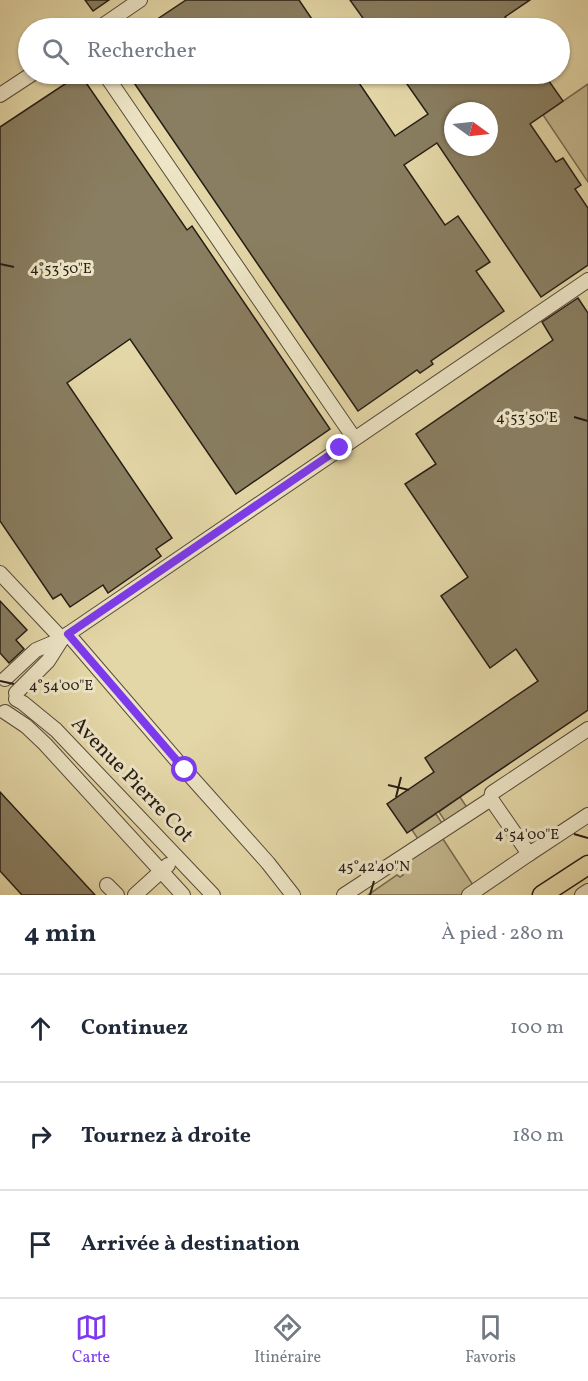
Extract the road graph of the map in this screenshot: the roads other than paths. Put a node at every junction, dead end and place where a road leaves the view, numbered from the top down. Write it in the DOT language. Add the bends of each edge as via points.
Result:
graph roads {
  1 [pos="140,0"];
  2 [pos="114,18"];
  3 [pos="18,83"];
  4 [pos="112,84"];
  5 [pos="0,95"];
  6 [pos="588,280"];
  7 [pos="354,438"];
  8 [pos="0,573"];
  9 [pos="65,637"];
  10 [pos="2,679"];
  11 [pos="16,696"];
  12 [pos="2,713"];
  13 [pos="588,729"];
  14 [pos="491,799"];
  15 [pos="588,815"];
  16 [pos="529,854"];
  17 [pos="176,857"];
  18 [pos="588,865"];
  19 [pos="161,871"];
  20 [pos="588,891"];
  21 [pos="135,895"];
  22 [pos="183,895"];
  23 [pos="213,895"];
  24 [pos="292,895"];
  25 [pos="345,895"];
  26 [pos="469,895"];
  27 [pos="542,895"];
  28 [pos="582,895"];
  1 -- 2 [label="street"];
  3 -- 5 [label="street"];
  4 -- 7 [label="street"];
  6 -- 7 [label="street"];
  7 -- 9 [label="street"];
  8 -- 9 [label="street"];
  9 -- 10 [label="street" via="36,650"];
  9 -- 11 [label="street"];
  9 -- 24 [label="street" via="268,863"];
  10 -- 11 [label="street, Avenue Pierre Cot" via="10,682"];
  11 -- 12 [label="street" via="14,704"];
  11 -- 17 [label="street, Avenue Pierre Cot" via="56,730"];
  12 -- 19 [label="street, Avenue Pierre Cot" via="26,726 45,744"];
  13 -- 14 [label="street" via="492,792"];
  14 -- 16 [label="street"];
  14 -- 25 [label="street"];
  15 -- 16 [label="street"];
  16 -- 26 [label="street"];
  17 -- 19 [label="street"];
  17 -- 23 [label="street, Avenue Pierre Cot"];
  18 -- 27 [label="main road"];
  19 -- 21 [label="street"];
  19 -- 22 [label="street, Avenue Pierre Cot"];
  20 -- 28 [label="street"];
}
